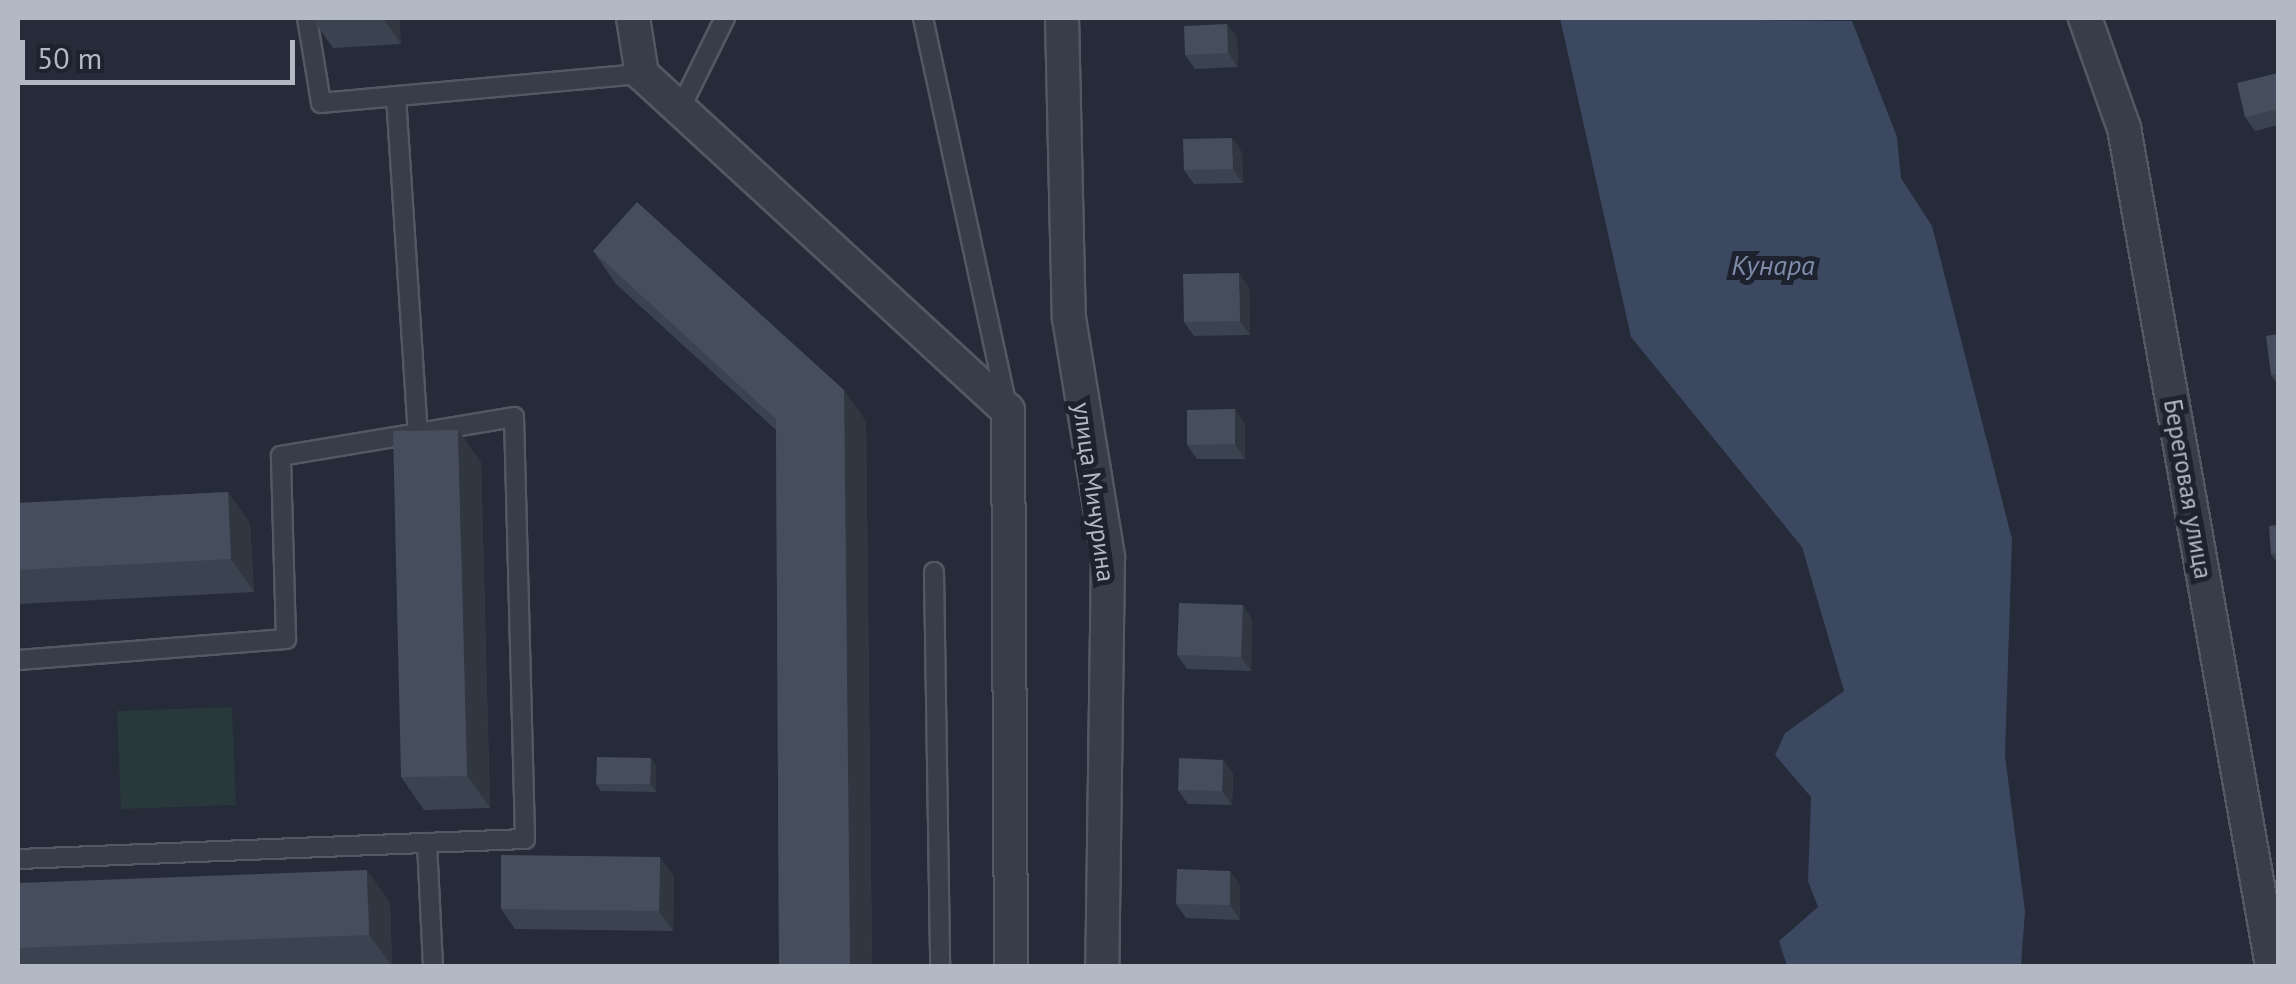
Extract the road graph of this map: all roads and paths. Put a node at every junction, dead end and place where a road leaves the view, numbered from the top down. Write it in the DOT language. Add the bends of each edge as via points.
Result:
graph roads {
  1 [pos="307,18"];
  2 [pos="633,18"];
  3 [pos="725,18"];
  4 [pos="923,18"];
  5 [pos="1062,18"];
  6 [pos="2085,18"];
  7 [pos="642,74"];
  8 [pos="396,96"];
  9 [pos="680,109"];
  10 [pos="1008,410"];
  11 [pos="418,433"];
  12 [pos="934,572"];
  13 [pos="18,660"];
  14 [pos="427,843"];
  15 [pos="18,859"];
  16 [pos="433,966"];
  17 [pos="940,966"];
  18 [pos="1011,966"];
  19 [pos="1102,966"];
  20 [pos="2272,966"];
  1 -- 8 [label="lane" via="321,103"];
  2 -- 7 [label="street"];
  3 -- 9 [label="lane"];
  4 -- 10 [label="lane"];
  5 -- 19 [label="street, улица Мичурина" via="1069,318 1108,558"];
  6 -- 20 [label="street, Береговая улица" via="2124,128"];
  7 -- 8 [label="lane"];
  7 -- 9 [label="street"];
  8 -- 11 [label="lane"];
  9 -- 10 [label="street"];
  10 -- 18 [label="street"];
  11 -- 13 [label="lane" via="281,456 286,639"];
  11 -- 14 [label="lane" via="514,417 525,839"];
  12 -- 17 [label="lane"];
  14 -- 15 [label="lane"];
  14 -- 16 [label="lane"];
}
